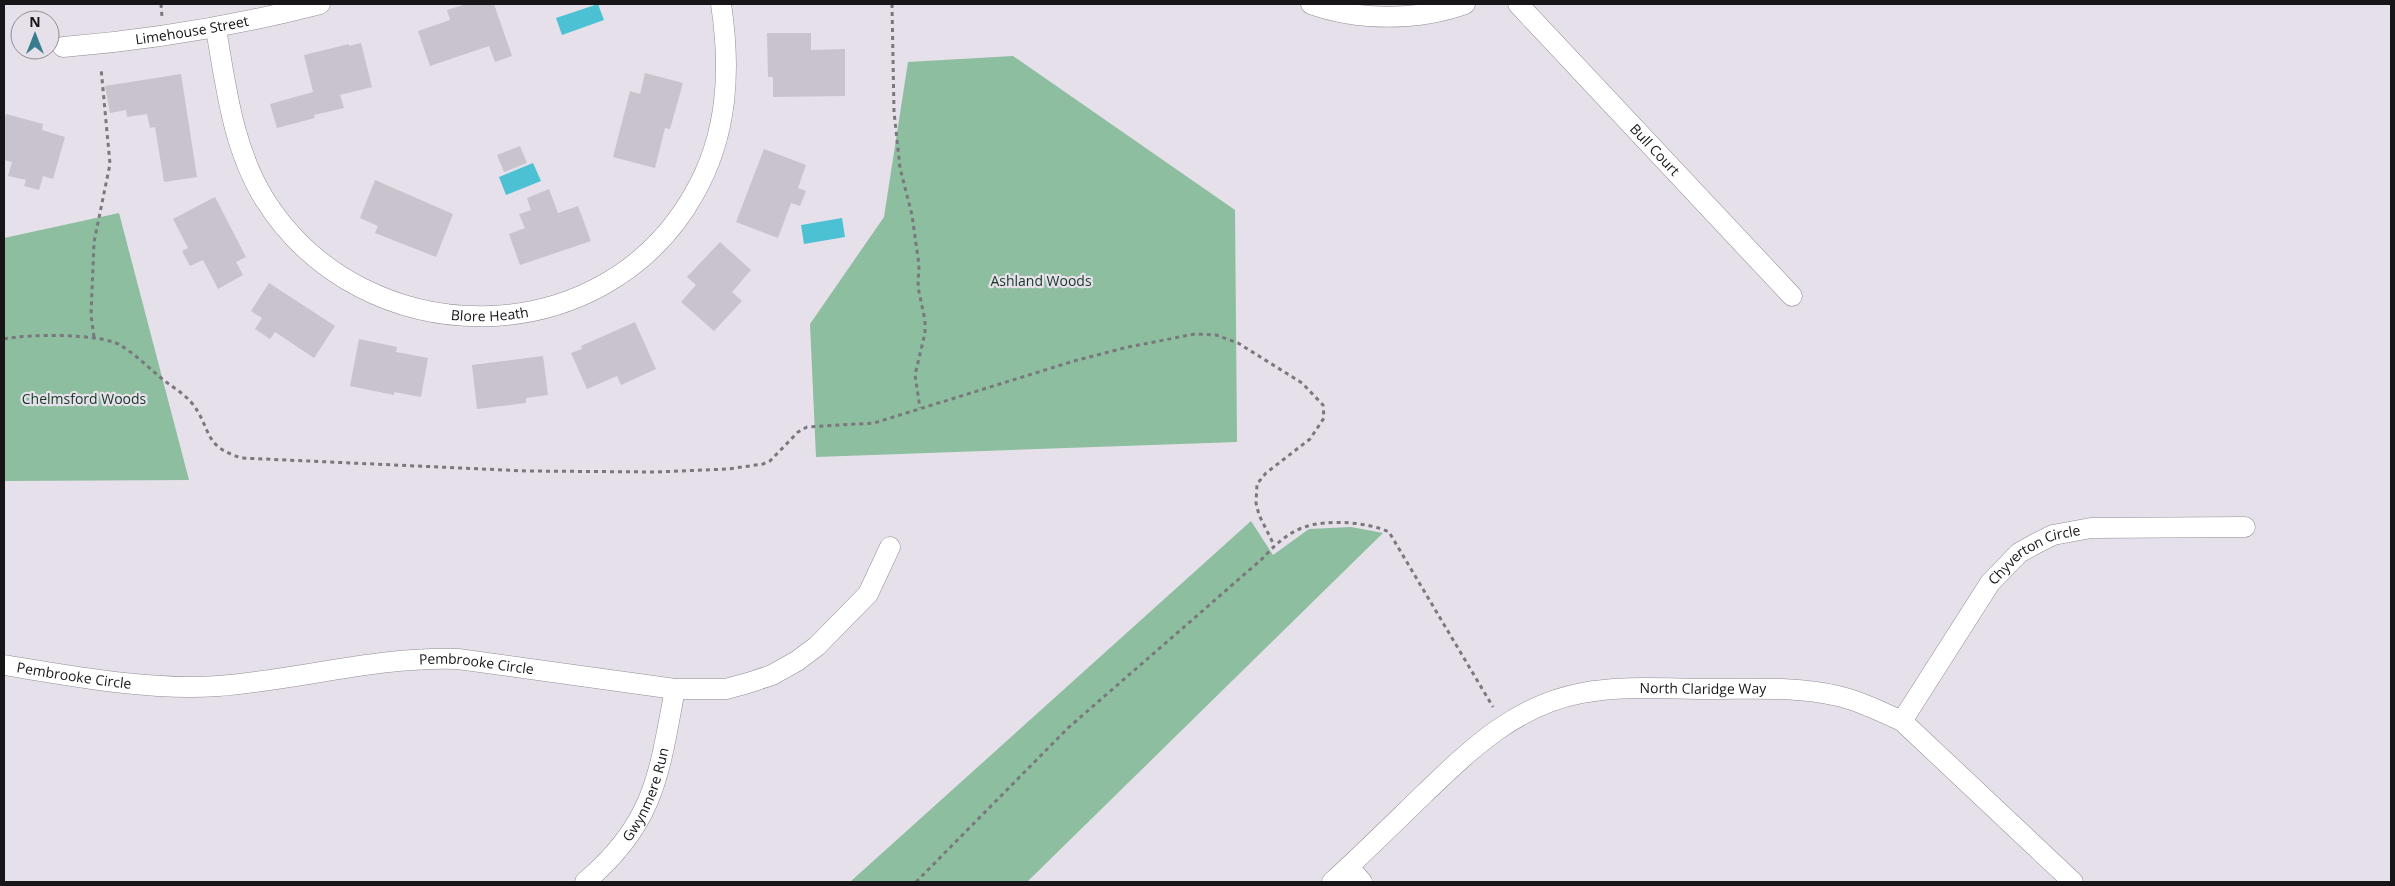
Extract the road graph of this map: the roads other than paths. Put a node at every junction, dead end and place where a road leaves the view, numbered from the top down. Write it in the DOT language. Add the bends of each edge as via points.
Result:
graph roads {
  1 [pos="320,4"];
  2 [pos="721,4"];
  3 [pos="1311,4"];
  4 [pos="1466,4"];
  5 [pos="1518,4"];
  6 [pos="216,29"];
  7 [pos="63,47"];
  8 [pos="1792,296"];
  9 [pos="2245,527"];
  10 [pos="890,547"];
  11 [pos="4,665"];
  12 [pos="675,689"];
  13 [pos="1902,722"];
  14 [pos="1348,867"];
  15 [pos="585,882"];
  16 [pos="1332,882"];
  17 [pos="1362,882"];
  18 [pos="2073,882"];
  1 -- 6 [label="street, Limehouse Street"];
  2 -- 6 [label="street, Blore Heath" via="728,72 723,114 703,178 683,212 631,266 588,293 544,308 480,316 451,316 398,304 340,276 298,241 268,204 248,168 235,127"];
  3 -- 4 [label="street" via="1339,12 1377,16 1427,13"];
  5 -- 8 [label="street, Bull Court"];
  6 -- 7 [label="street, Limehouse Street"];
  9 -- 13 [label="street, Chyverton Circle" via="2091,528 2053,535 2027,549 2005,566 1990,584"];
  10 -- 12 [label="street, Pembrooke Circle" via="868,594 817,646 797,661 772,676 726,689"];
  11 -- 12 [label="street, Pembrooke Circle" via="153,686 186,687 247,683 394,661 442,658"];
  12 -- 15 [label="street, Gwynmere Run" via="663,760 647,806 622,846"];
  13 -- 14 [label="street, North Claridge Way" via="1840,696 1795,690 1605,690 1574,695 1516,717 1474,746"];
  13 -- 18 [label="street, North Claridge Way"];
  14 -- 16 [label="street, North Claridge Way"];
  14 -- 17 [label="street"];
}
